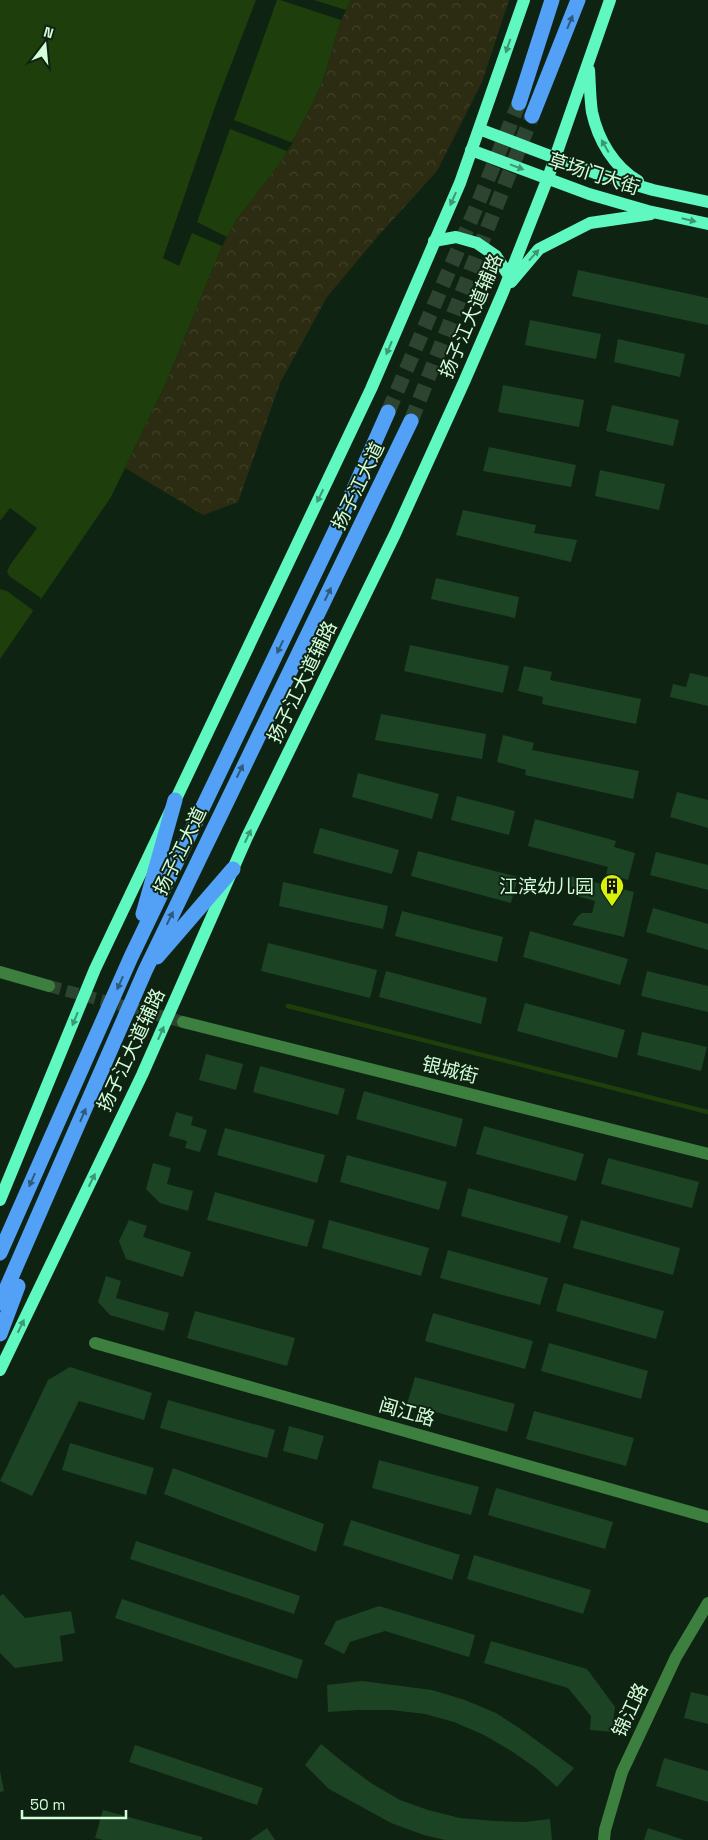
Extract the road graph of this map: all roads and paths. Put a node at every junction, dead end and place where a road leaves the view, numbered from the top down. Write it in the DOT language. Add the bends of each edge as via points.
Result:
graph roads {
  1 [pos="524,0"];
  2 [pos="552,0"];
  3 [pos="578,0"];
  4 [pos="610,0"];
  5 [pos="588,64"];
  6 [pos="519,103"];
  7 [pos="532,116"];
  8 [pos="479,129"];
  9 [pos="471,150"];
  10 [pos="555,159"];
  11 [pos="548,179"];
  12 [pos="653,190"];
  13 [pos="708,202"];
  14 [pos="657,213"];
  15 [pos="708,224"];
  16 [pos="434,241"];
  17 [pos="509,276"];
  18 [pos="503,292"];
  19 [pos="388,412"];
  20 [pos="411,422"];
  21 [pos="175,800"];
  22 [pos="233,869"];
  23 [pos="131,957"];
  24 [pos="145,971"];
  25 [pos="0,972"];
  26 [pos="49,986"];
  27 [pos="183,1022"];
  28 [pos="708,1154"];
  29 [pos="0,1200"];
  30 [pos="42,1208"];
  31 [pos="0,1253"];
  32 [pos="0,1303"];
  33 [pos="0,1334"];
  34 [pos="95,1343"];
  35 [pos="0,1370"];
  36 [pos="708,1517"];
  37 [pos="708,1603"];
  38 [pos="604,1840"];
  1 -- 8 [label="main road, one-way"];
  2 -- 6 [label="highway"];
  7 -- 3 [label="highway, one-way"];
  4 -- 5 [label="main road, 扬子江大道辅路"];
  5 -- 10 [label="main road, 扬子江大道辅路"];
  12 -- 5 [label="main road, one-way" via="625,173 603,145 592,113"];
  8 -- 9 [label="main road"];
  8 -- 10 [label="main road, 草场门大街"];
  9 -- 11 [label="main road, 草场门大街, one-way"];
  9 -- 16 [label="main road, one-way"];
  10 -- 11 [label="main road, 扬子江大道辅路"];
  10 -- 12 [label="main road, 草场门大街"];
  11 -- 14 [label="main road, 草场门大街"];
  11 -- 17 [label="main road, 扬子江大道辅路"];
  12 -- 13 [label="main road, 草场门大街"];
  14 -- 15 [label="main road, 草场门大街, one-way"];
  18 -- 14 [label="main road, one-way" via="539,249 590,223"];
  16 -- 17 [label="main road" via="456,237 477,243 496,256"];
  16 -- 21 [label="main road, one-way" via="371,389"];
  17 -- 18 [label="main road, 扬子江大道辅路"];
  22 -- 18 [label="main road, 扬子江大道辅路, one-way" via="395,534"];
  19 -- 23 [label="highway, 扬子江大道, one-way" via="337,527"];
  24 -- 20 [label="highway, 扬子江大道, one-way"];
  21 -- 23 [label="highway"];
  21 -- 29 [label="main road, one-way" via="95,969"];
  22 -- 24 [label="highway"];
  35 -- 22 [label="main road, 扬子江大道辅路, one-way" via="142,1074"];
  23 -- 31 [label="highway, 扬子江大道, one-way"];
  30 -- 24 [label="highway, 扬子江大道, one-way"];
  25 -- 26 [label="street"];
  27 -- 28 [label="street, 银城街"];
  30 -- 32 [label="highway, 扬子江大道"];
  30 -- 33 [label="highway"];
  34 -- 36 [label="street, 闽江路"];
  37 -- 38 [label="street, 锦江路" via="676,1657 622,1772"];
}
